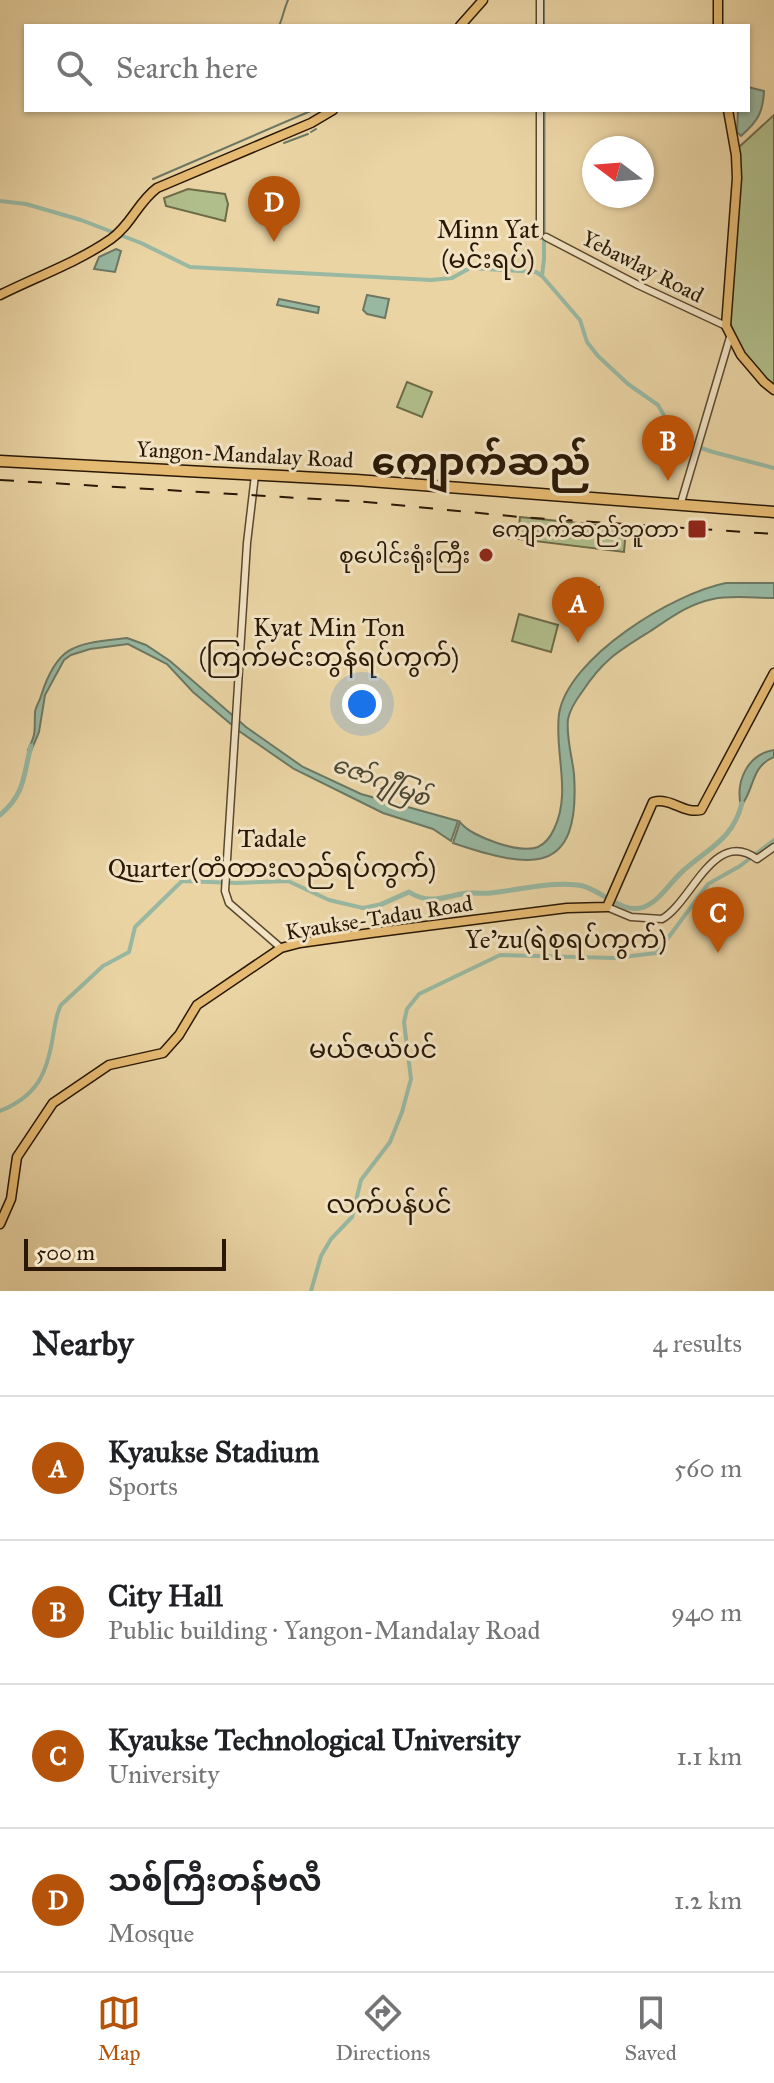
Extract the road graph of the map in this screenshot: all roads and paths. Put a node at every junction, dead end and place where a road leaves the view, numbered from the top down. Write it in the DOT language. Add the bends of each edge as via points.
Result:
graph roads {
  1 [pos="483,0"];
  2 [pos="540,0"];
  3 [pos="718,0"];
  4 [pos="462,24"];
  5 [pos="540,24"];
  6 [pos="718,24"];
  7 [pos="330,112"];
  8 [pos="540,112"];
  9 [pos="728,112"];
  10 [pos="0,295"];
  11 [pos="726,326"];
  12 [pos="730,337"];
  13 [pos="774,390"];
  14 [pos="0,461"];
  15 [pos="255,475"];
  16 [pos="680,506"];
  17 [pos="774,512"];
  18 [pos="774,673"];
  19 [pos="774,847"];
  20 [pos="611,901"];
  21 [pos="281,948"];
  22 [pos="0,1224"];
  1 -- 4 [label="main road"];
  2 -- 5 [label="street"];
  3 -- 6 [label="main road"];
  7 -- 10 [label="main road" via="157,188 111,239"];
  8 -- 11 [label="street, Yebawlay Road" via="543,236"];
  9 -- 11 [label="main road" via="737,178"];
  11 -- 12 [label="main road"];
  12 -- 13 [label="main road"];
  12 -- 16 [label="street"];
  14 -- 15 [label="highway, Yangon-Mandalay Road"];
  15 -- 16 [label="highway, Yangon-Mandalay Road"];
  15 -- 21 [label="street" via="225,889 229,903"];
  16 -- 17 [label="highway, Yangon-Mandalay Road"];
  18 -- 20 [label="main road" via="701,810 653,802"];
  19 -- 20 [label="street" via="757,859 725,853 662,919 631,917"];
  20 -- 21 [label="main road, Kyaukse-Tadau Road"];
  21 -- 22 [label="main road, Kyaukse-Tadau Road" via="197,1005 163,1053 109,1065 53,1103 17,1157 11,1199"];
}
